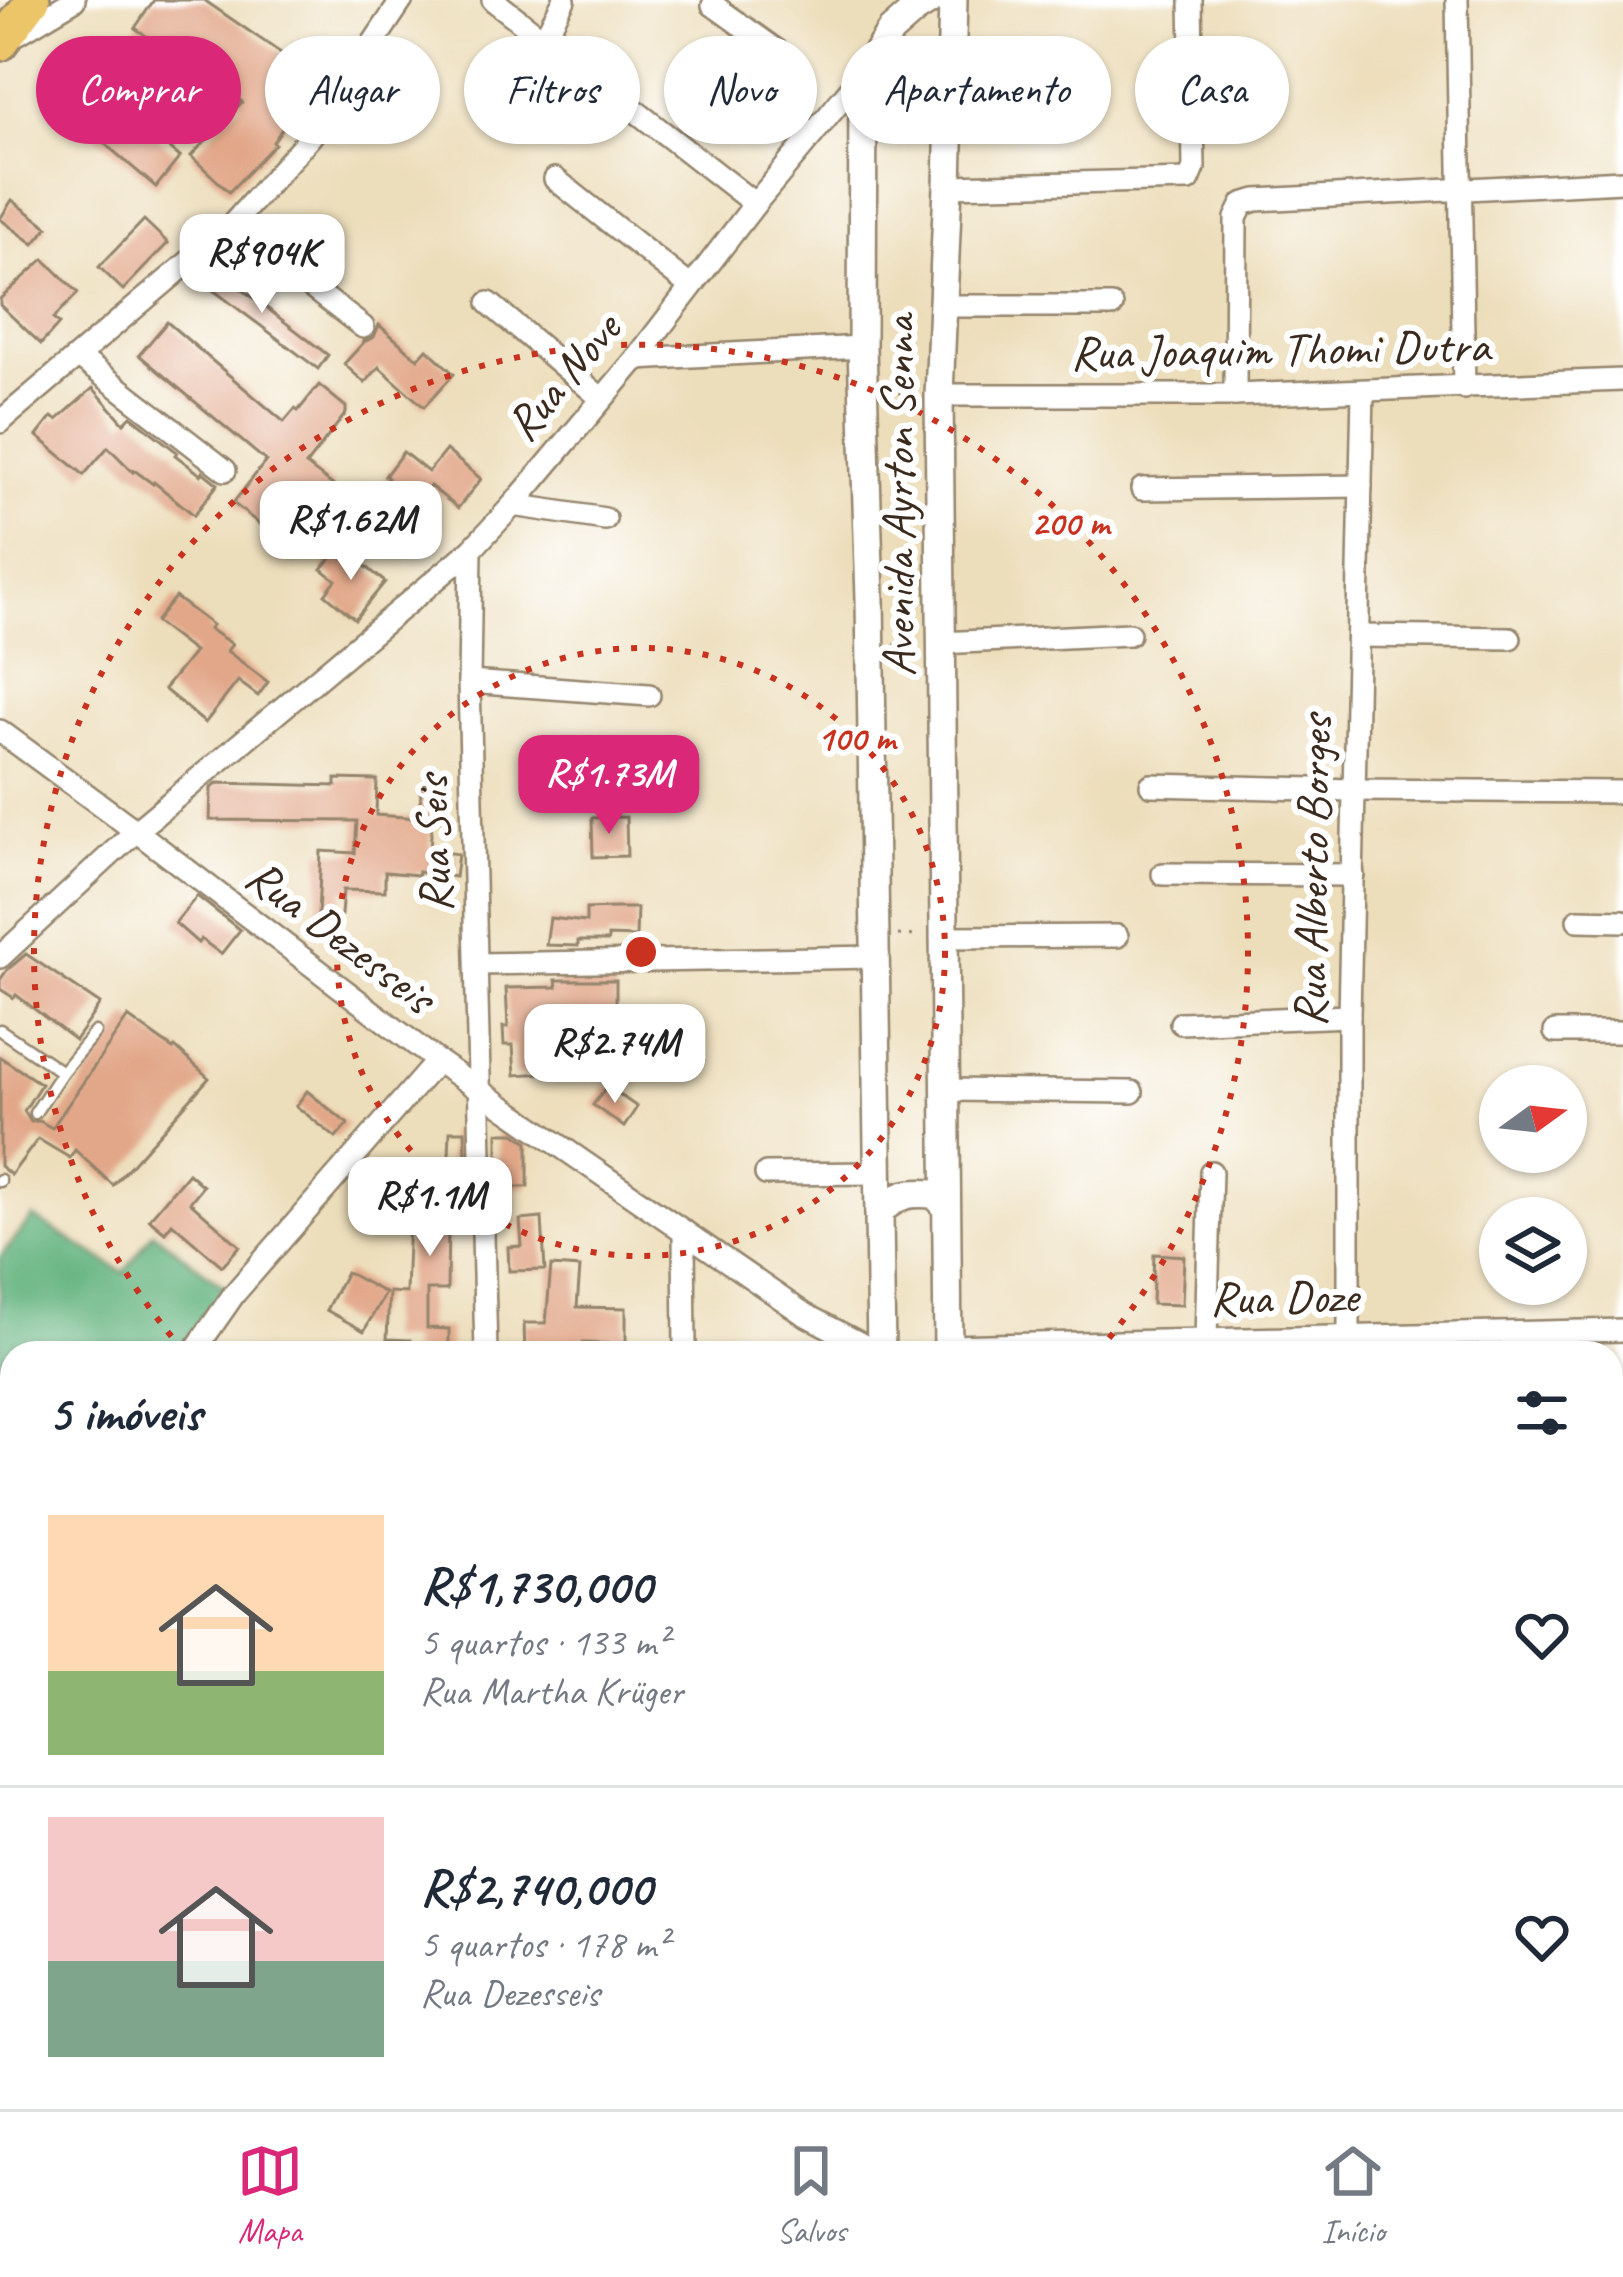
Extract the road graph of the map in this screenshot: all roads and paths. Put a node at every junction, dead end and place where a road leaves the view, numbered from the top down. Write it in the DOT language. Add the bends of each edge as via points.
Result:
graph roads {
  1 [pos="33,0"];
  2 [pos="74,0"];
  3 [pos="402,0"];
  4 [pos="493,0"];
  5 [pos="564,0"];
  6 [pos="931,0"];
  7 [pos="952,0"];
  8 [pos="1191,0"];
  9 [pos="1457,0"];
  10 [pos="713,5"];
  11 [pos="740,9"];
  12 [pos="541,36"];
  13 [pos="545,36"];
  14 [pos="766,36"];
  15 [pos="888,36"];
  16 [pos="0,44"];
  17 [pos="841,99"];
  18 [pos="640,114"];
  19 [pos="862,144"];
  20 [pos="555,179"];
  21 [pos="1623,181"];
  22 [pos="948,186"];
  23 [pos="1459,189"];
  24 [pos="754,204"];
  25 [pos="230,226"];
  26 [pos="691,287"];
  27 [pos="489,303"];
  28 [pos="943,306"];
  29 [pos="1112,306"];
  30 [pos="363,327"];
  31 [pos="862,347"];
  32 [pos="80,357"];
  33 [pos="636,359"];
  34 [pos="1623,380"];
  35 [pos="1464,388"];
  36 [pos="1363,391"];
  37 [pos="863,392"];
  38 [pos="939,395"];
  39 [pos="1235,395"];
  40 [pos="602,399"];
  41 [pos="0,422"];
  42 [pos="225,470"];
  43 [pos="1361,486"];
  44 [pos="1142,489"];
  45 [pos="512,505"];
  46 [pos="605,519"];
  47 [pos="471,550"];
  48 [pos="1129,634"];
  49 [pos="1358,636"];
  50 [pos="1510,638"];
  51 [pos="940,643"];
  52 [pos="871,646"];
  53 [pos="469,682"];
  54 [pos="649,695"];
  55 [pos="0,731"];
  56 [pos="1151,785"];
  57 [pos="1353,790"];
  58 [pos="1623,792"];
  59 [pos="136,830"];
  60 [pos="1163,874"];
  61 [pos="1353,875"];
  62 [pos="1579,920"];
  63 [pos="1623,921"];
  64 [pos="1117,936"];
  65 [pos="944,937"];
  66 [pos="875,945"];
  67 [pos="0,957"];
  68 [pos="477,964"];
  69 [pos="1348,1016"];
  70 [pos="1181,1023"];
  71 [pos="0,1030"];
  72 [pos="95,1032"];
  73 [pos="1555,1032"];
  74 [pos="1623,1032"];
  75 [pos="437,1061"];
  76 [pos="62,1072"];
  77 [pos="946,1090"];
  78 [pos="481,1092"];
  79 [pos="1132,1092"];
  80 [pos="35,1113"];
  81 [pos="1211,1172"];
  82 [pos="879,1173"];
  83 [pos="766,1174"];
  84 [pos="946,1206"];
  85 [pos="879,1211"];
  86 [pos="685,1231"];
  87 [pos="1623,1330"];
  88 [pos="1206,1339"];
  89 [pos="202,1341"];
  90 [pos="486,1341"];
  91 [pos="685,1341"];
  92 [pos="857,1341"];
  93 [pos="880,1341"];
  94 [pos="948,1341"];
  95 [pos="1184,1341"];
  96 [pos="1263,1341"];
  97 [pos="1349,1341"];
  98 [pos="1408,1341"];
  1 -- 16 [label="main road"];
  2 -- 16 [label="street"];
  3 -- 25 [label="street" via="311,136"];
  4 -- 12 [label="street"];
  5 -- 13 [label="street"];
  6 -- 15 [label="street, Rua Nove"];
  7 -- 22 [label="street, Avenida Ayrton Senna"];
  8 -- 22 [label="street" via="1189,181"];
  9 -- 23 [label="street"];
  10 -- 11 [label="street"];
  11 -- 14 [label="street"];
  17 -- 24 [label="street, Rua Nove"];
  18 -- 24 [label="street"];
  19 -- 31 [label="street, Avenida Ayrton Senna"];
  20 -- 26 [label="street"];
  21 -- 23 [label="street"];
  22 -- 28 [label="street, Avenida Ayrton Senna"];
  23 -- 35 [label="street"];
  23 -- 39 [label="street" via="1243,204 1236,218"];
  24 -- 26 [label="street, Rua Nove"];
  25 -- 30 [label="street"];
  25 -- 32 [label="street"];
  26 -- 33 [label="street, Rua Nove"];
  27 -- 40 [label="street"];
  28 -- 29 [label="street"];
  28 -- 38 [label="street, Avenida Ayrton Senna"];
  31 -- 33 [label="street"];
  31 -- 37 [label="street, Avenida Ayrton Senna"];
  32 -- 41 [label="street"];
  32 -- 42 [label="street"];
  33 -- 40 [label="street, Rua Nove"];
  34 -- 35 [label="street, Rua Joaquim Thomi Dutra"];
  35 -- 36 [label="street, Rua Joaquim Thomi Dutra"];
  36 -- 39 [label="street, Rua Joaquim Thomi Dutra"];
  36 -- 43 [label="street, Rua Alberto Borges"];
  37 -- 38 [label="path"];
  37 -- 52 [label="street, Avenida Ayrton Senna"];
  38 -- 39 [label="street, Rua Joaquim Thomi Dutra"];
  38 -- 51 [label="street, Avenida Ayrton Senna"];
  40 -- 45 [label="street, Rua Nove"];
  43 -- 44 [label="street"];
  43 -- 49 [label="street, Rua Alberto Borges"];
  45 -- 46 [label="street"];
  45 -- 47 [label="street, Rua Nove"];
  47 -- 53 [label="street, Rua Seis"];
  47 -- 59 [label="street, Rua Nove"];
  48 -- 51 [label="street"];
  49 -- 50 [label="street"];
  49 -- 57 [label="street, Rua Alberto Borges"];
  51 -- 52 [label="path"];
  51 -- 65 [label="street, Avenida Ayrton Senna"];
  52 -- 66 [label="street, Avenida Ayrton Senna"];
  53 -- 54 [label="street"];
  53 -- 68 [label="street, Rua Seis"];
  55 -- 59 [label="street, Rua Dezesseis"];
  56 -- 57 [label="street"];
  57 -- 58 [label="street"];
  57 -- 61 [label="street, Rua Alberto Borges"];
  59 -- 67 [label="street, Rua Nove"];
  59 -- 75 [label="street, Rua Dezesseis"];
  60 -- 61 [label="street"];
  61 -- 69 [label="street, Rua Alberto Borges"];
  62 -- 63 [label="street"];
  64 -- 65 [label="street"];
  65 -- 66 [label="path"];
  65 -- 77 [label="street, Avenida Ayrton Senna"];
  66 -- 68 [label="street"];
  66 -- 82 [label="street, Avenida Ayrton Senna"];
  68 -- 78 [label="street, Rua Seis"];
  69 -- 70 [label="street"];
  69 -- 97 [label="street, Rua Alberto Borges"];
  71 -- 76 [label="lane"];
  72 -- 76 [label="lane"];
  73 -- 74 [label="street"];
  75 -- 78 [label="street, Rua Dezesseis"];
  75 -- 89 [label="street"];
  76 -- 80 [label="lane"];
  77 -- 79 [label="street"];
  77 -- 84 [label="street, Avenida Ayrton Senna"];
  78 -- 86 [label="street, Rua Dezesseis"];
  78 -- 90 [label="street, Rua Seis"];
  81 -- 88 [label="street"];
  82 -- 83 [label="street"];
  82 -- 85 [label="street, Avenida Ayrton Senna"];
  84 -- 85 [label="street" via="934,1194 908,1192"];
  84 -- 94 [label="street, Avenida Ayrton Senna"];
  85 -- 93 [label="street, Avenida Ayrton Senna"];
  86 -- 91 [label="street"];
  86 -- 92 [label="street, Rua Dezesseis"];
  87 -- 98 [label="street, Rua Doze"];
  88 -- 95 [label="street, Rua Doze"];
  88 -- 96 [label="street, Rua Doze"];
}
